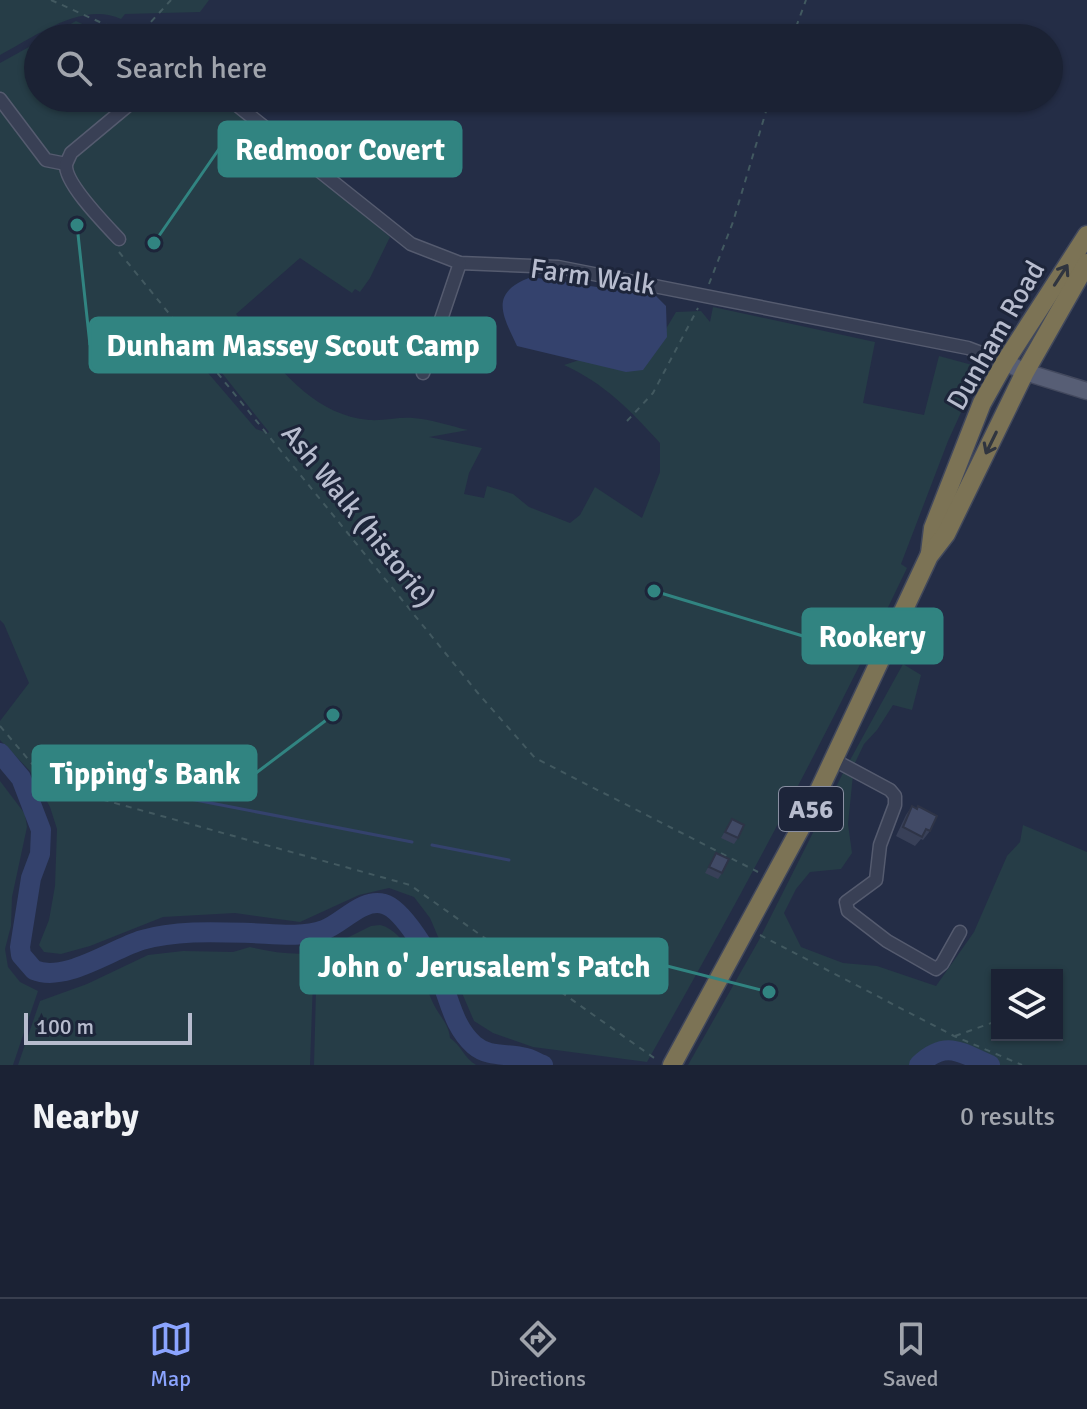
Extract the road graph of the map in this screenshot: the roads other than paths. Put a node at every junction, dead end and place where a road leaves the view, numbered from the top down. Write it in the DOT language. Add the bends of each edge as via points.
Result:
graph roads {
  1 [pos="0,99"];
  2 [pos="120,112"];
  3 [pos="246,112"];
  4 [pos="66,164"];
  5 [pos="1087,235"];
  6 [pos="119,246"];
  7 [pos="460,263"];
  8 [pos="1087,263"];
  9 [pos="1005,362"];
  10 [pos="1025,372"];
  11 [pos="423,373"];
  12 [pos="1087,391"];
  13 [pos="929,556"];
  14 [pos="834,760"];
  15 [pos="960,932"];
  16 [pos="665,1063"];
  1 -- 4 [label="lane" via="46,160"];
  2 -- 4 [label="lane" via="71,153"];
  3 -- 7 [label="lane, Farm Walk" via="411,244"];
  4 -- 6 [label="lane" via="82,197"];
  9 -- 5 [label="highway, Dunham Road / A56, one-way"];
  7 -- 9 [label="lane, Farm Walk" via="558,267 968,348"];
  7 -- 11 [label="lane"];
  8 -- 10 [label="highway, Dunham Road / A56"];
  9 -- 10 [label="main road"];
  9 -- 13 [label="highway, Dunham Road / A56" via="950,481"];
  10 -- 12 [label="main road"];
  10 -- 13 [label="highway, Dunham Road / A56, one-way" via="946,534"];
  13 -- 14 [label="highway, Dunham Road / A56"];
  14 -- 15 [label="lane" via="895,796 876,880 846,902 848,911 936,969"];
  14 -- 16 [label="highway, Dunham Road / A56" via="738,946"];
}
